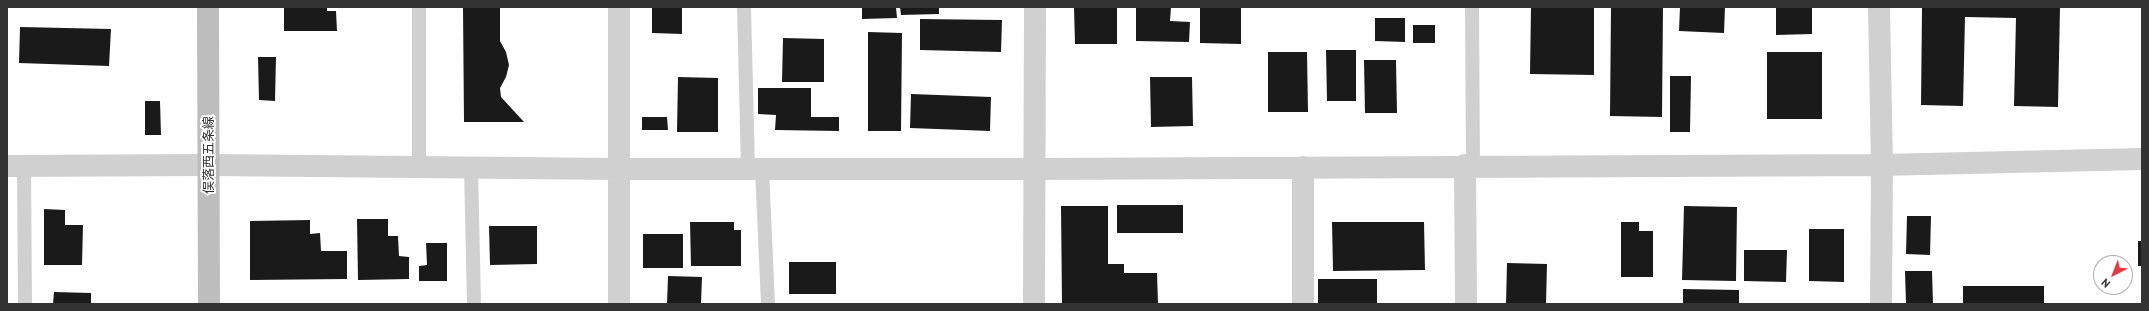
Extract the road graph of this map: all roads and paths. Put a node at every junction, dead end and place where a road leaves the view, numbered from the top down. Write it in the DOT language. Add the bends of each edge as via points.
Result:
graph roads {
  1 [pos="208,7"];
  2 [pos="419,7"];
  3 [pos="619,7"];
  4 [pos="744,7"];
  5 [pos="1034,7"];
  6 [pos="1472,7"];
  7 [pos="1879,7"];
  8 [pos="2142,159"];
  9 [pos="209,165"];
  10 [pos="1469,165"];
  11 [pos="1882,165"];
  12 [pos="16,166"];
  13 [pos="1303,166"];
  14 [pos="419,168"];
  15 [pos="471,168"];
  16 [pos="618,169"];
  17 [pos="755,169"];
  18 [pos="1034,169"];
  19 [pos="25,304"];
  20 [pos="209,304"];
  21 [pos="474,304"];
  22 [pos="619,304"];
  23 [pos="768,304"];
  24 [pos="1034,304"];
  25 [pos="1303,304"];
  26 [pos="1466,304"];
  27 [pos="1881,304"];
  1 -- 9 [label="main road, 俣落西五条線"];
  2 -- 14 [label="lane"];
  3 -- 16 [label="street"];
  4 -- 17 [label="lane"];
  5 -- 18 [label="street"];
  6 -- 10 [label="lane"];
  7 -- 11 [label="street"];
  8 -- 11 [label="street"];
  9 -- 12 [label="street"];
  9 -- 14 [label="street"];
  9 -- 20 [label="main road, 俣落西五条線"];
  10 -- 11 [label="street"];
  10 -- 13 [label="street"];
  10 -- 26 [label="street"];
  11 -- 27 [label="street"];
  12 -- 19 [label="lane"];
  13 -- 18 [label="street"];
  13 -- 25 [label="street"];
  14 -- 15 [label="street"];
  15 -- 16 [label="street"];
  15 -- 21 [label="lane"];
  16 -- 17 [label="street"];
  16 -- 22 [label="street"];
  17 -- 18 [label="street"];
  17 -- 23 [label="lane"];
  18 -- 24 [label="street"];
}
